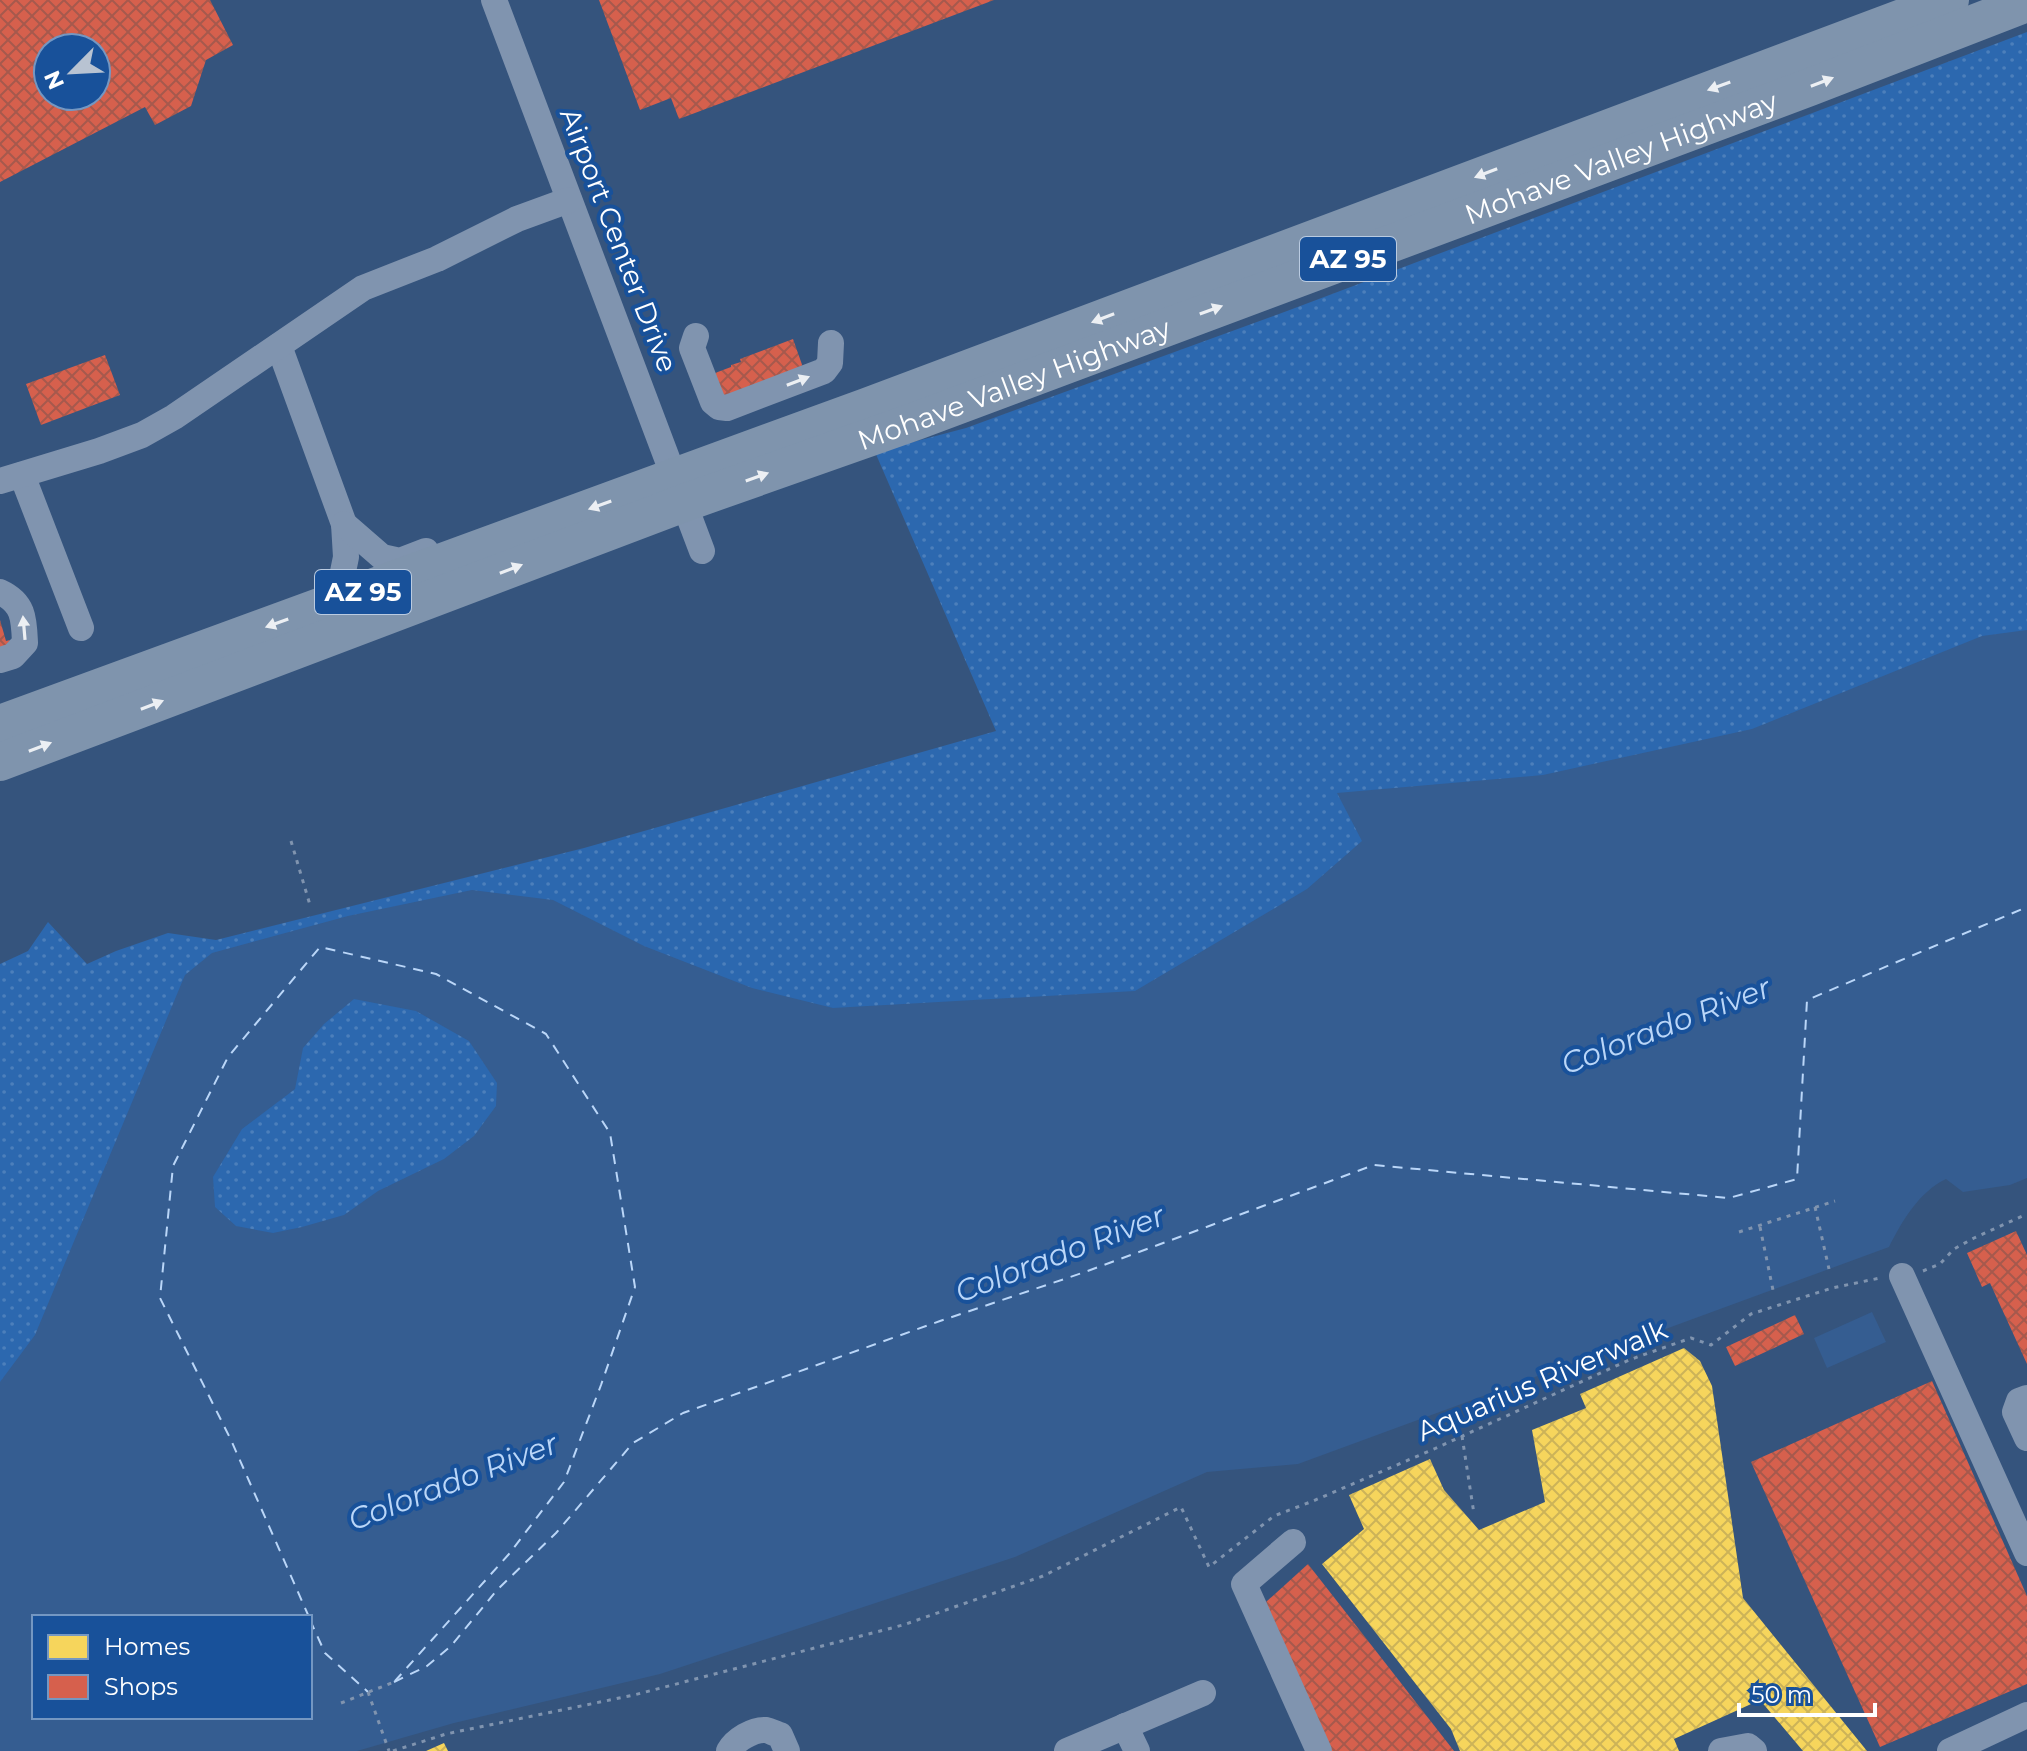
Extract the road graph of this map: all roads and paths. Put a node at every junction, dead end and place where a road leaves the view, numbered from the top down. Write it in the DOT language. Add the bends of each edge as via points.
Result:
graph roads {
  1 [pos="494,0"];
  2 [pos="1950,0"];
  3 [pos="2015,4"];
  4 [pos="569,200"];
  5 [pos="696,336"];
  6 [pos="831,343"];
  7 [pos="279,346"];
  8 [pos="11,478"];
  9 [pos="679,490"];
  10 [pos="344,524"];
  11 [pos="524,533"];
  12 [pos="702,551"];
  13 [pos="0,592"];
  14 [pos="337,601"];
  15 [pos="81,628"];
  16 [pos="0,660"];
  17 [pos="0,724"];
  18 [pos="0,762"];
  19 [pos="291,841"];
  20 [pos="310,905"];
  21 [pos="1835,1201"];
  22 [pos="1815,1207"];
  23 [pos="2027,1214"];
  24 [pos="1759,1225"];
  25 [pos="1739,1232"];
  26 [pos="1829,1269"];
  27 [pos="1902,1276"];
  28 [pos="1773,1290"];
  29 [pos="2027,1398"];
  30 [pos="1462,1436"];
  31 [pos="2027,1438"];
  32 [pos="1474,1514"];
  33 [pos="1293,1542"];
  34 [pos="2027,1553"];
  35 [pos="394,1682"];
  36 [pos="368,1692"];
  37 [pos="1203,1693"];
  38 [pos="341,1703"];
  39 [pos="2027,1715"];
  40 [pos="1125,1726"];
  41 [pos="1996,1741"];
  42 [pos="391,1751"];
  43 [pos="729,1751"];
  44 [pos="787,1751"];
  45 [pos="1067,1751"];
  46 [pos="1137,1751"];
  47 [pos="1319,1751"];
  48 [pos="1721,1751"];
  49 [pos="1754,1751"];
  50 [pos="1950,1751"];
  1 -- 4 [label="street, Airport Center Drive"];
  2 -- 9 [label="highway, Mohave Valley Highway / AZ 95, one-way" via="894,397"];
  9 -- 3 [label="highway, Mohave Valley Highway / AZ 95, one-way" via="916,421 1810,87"];
  4 -- 7 [label="street" via="363,288"];
  4 -- 9 [label="street, Airport Center Drive"];
  5 -- 6 [label="street, one-way" via="692,348 713,402 727,408 824,371"];
  7 -- 8 [label="street" via="142,435"];
  7 -- 10 [label="street"];
  8 -- 15 [label="street"];
  9 -- 11 [label="highway, Mohave Valley Highway / AZ 95, one-way"];
  9 -- 12 [label="street, Airport Center Drive"];
  18 -- 9 [label="highway, Mohave Valley Highway / AZ 95, one-way"];
  10 -- 11 [label="street" via="382,557 400,561 488,527"];
  10 -- 14 [label="street" via="346,557"];
  11 -- 14 [label="highway, Mohave Valley Highway / AZ 95"];
  16 -- 13 [label="street, one-way" via="13,656 25,643 24,617 11,597"];
  14 -- 17 [label="highway, Mohave Valley Highway / AZ 95, one-way"];
  19 -- 20 [label="path"];
  21 -- 22 [label="path"];
  22 -- 24 [label="path"];
  22 -- 26 [label="path"];
  23 -- 27 [label="path" via="1954,1249 1940,1264"];
  24 -- 25 [label="path"];
  24 -- 28 [label="path"];
  27 -- 30 [label="path, Aquarius Riverwalk" via="1832,1288 1751,1314 1711,1345 1691,1338 1629,1360"];
  27 -- 34 [label="street"];
  29 -- 31 [label="street" via="2019,1401 2015,1412"];
  30 -- 32 [label="path"];
  30 -- 42 [label="path, Aquarius Riverwalk" via="1274,1516 1209,1567 1181,1507 1043,1576 903,1625"];
  33 -- 47 [label="street" via="1244,1584"];
  35 -- 36 [label="path"];
  36 -- 38 [label="path"];
  36 -- 42 [label="path"];
  37 -- 40 [label="street"];
  39 -- 41 [label="street"];
  40 -- 45 [label="street"];
  40 -- 46 [label="street"];
  41 -- 50 [label="street"];
  43 -- 44 [label="street" via="749,1734 764,1730 780,1735"];
  48 -- 49 [label="street" via="1748,1746"];
}
